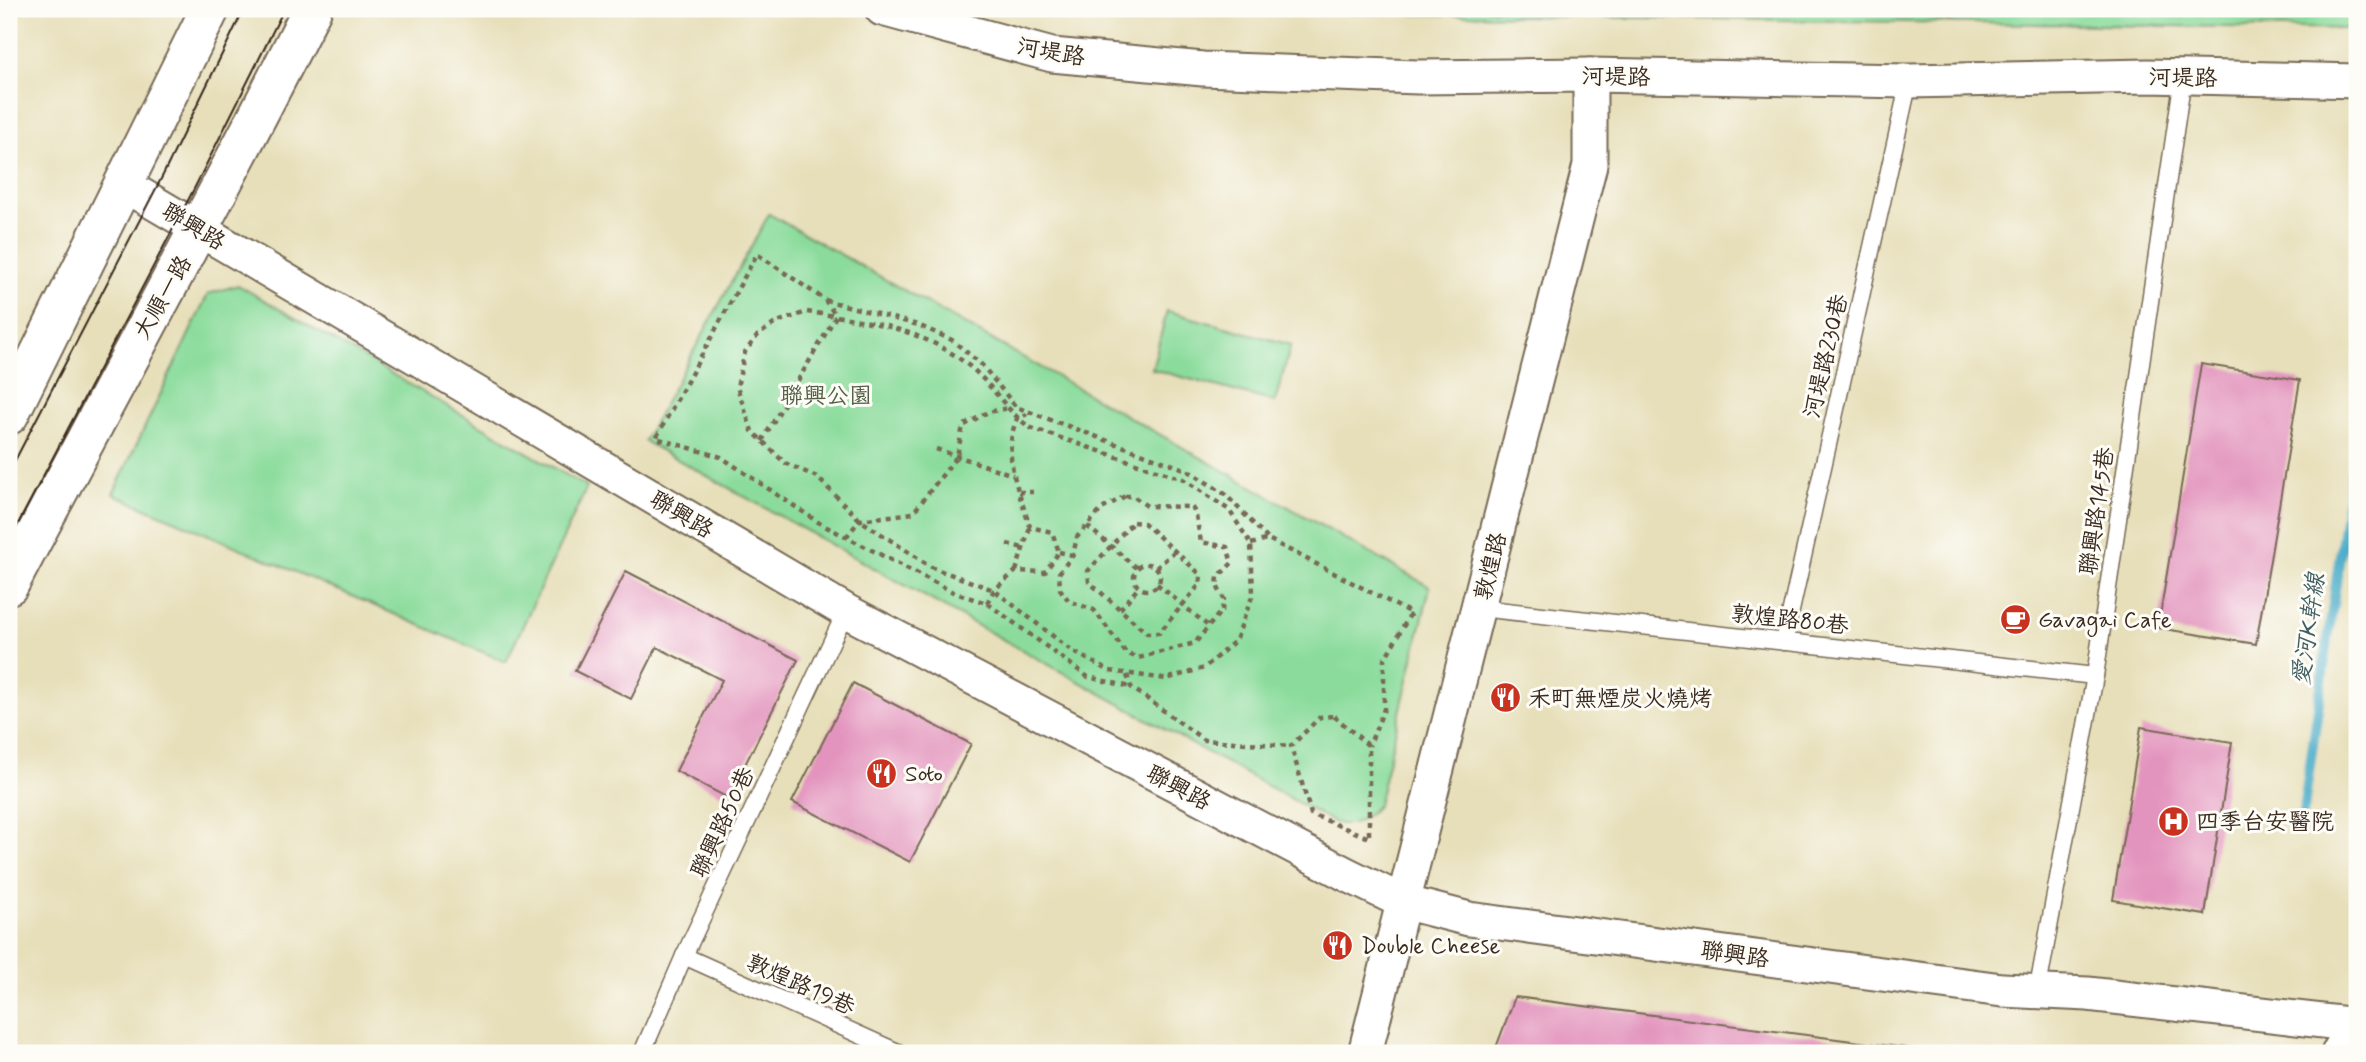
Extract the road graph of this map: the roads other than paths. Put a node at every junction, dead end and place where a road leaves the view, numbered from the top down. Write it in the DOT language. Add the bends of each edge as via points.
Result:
graph roads {
  1 [pos="210,9"];
  2 [pos="312,9"];
  3 [pos="882,9"];
  4 [pos="1590,75"];
  5 [pos="2183,77"];
  6 [pos="2342,80"];
  7 [pos="1909,81"];
  8 [pos="124,185"];
  9 [pos="200,230"];
  10 [pos="9,415"];
  11 [pos="9,585"];
  12 [pos="1479,608"];
  13 [pos="846,611"];
  14 [pos="1784,642"];
  15 [pos="2095,676"];
  16 [pos="1403,902"];
  17 [pos="684,956"];
  18 [pos="2038,993"];
  19 [pos="2357,1026"];
  20 [pos="642,1053"];
  21 [pos="900,1053"];
  22 [pos="1365,1053"];
  23 [pos="2341,1053"];
  1 -- 8 [label="street"];
  2 -- 9 [label="street, 大順一路"];
  3 -- 4 [label="street, 河堤路" via="1052,55 1203,69 1418,77"];
  4 -- 7 [label="street, 河堤路"];
  4 -- 12 [label="street, 敦煌路" via="1590,165"];
  5 -- 6 [label="street, 河堤路"];
  5 -- 7 [label="street, 河堤路"];
  5 -- 15 [label="lane, 聯興路145巷"];
  7 -- 14 [label="lane, 河堤路230巷"];
  8 -- 9 [label="street, 聯興路"];
  8 -- 10 [label="street"];
  9 -- 11 [label="street, 大順一路" via="134,345"];
  9 -- 13 [label="street, 聯興路"];
  12 -- 14 [label="lane, 敦煌路80巷"];
  12 -- 16 [label="street, 敦煌路"];
  13 -- 16 [label="street, 聯興路"];
  13 -- 17 [label="lane, 聯興路50巷"];
  14 -- 15 [label="lane, 敦煌路80巷"];
  15 -- 18 [label="lane, 聯興路145巷"];
  16 -- 18 [label="street, 聯興路" via="1469,919"];
  16 -- 22 [label="street, 敦煌路"];
  17 -- 20 [label="lane, 聯興路50巷"];
  17 -- 21 [label="lane, 敦煌路19巷"];
  18 -- 19 [label="street, 聯興路"];
  19 -- 23 [label="street"];
}
